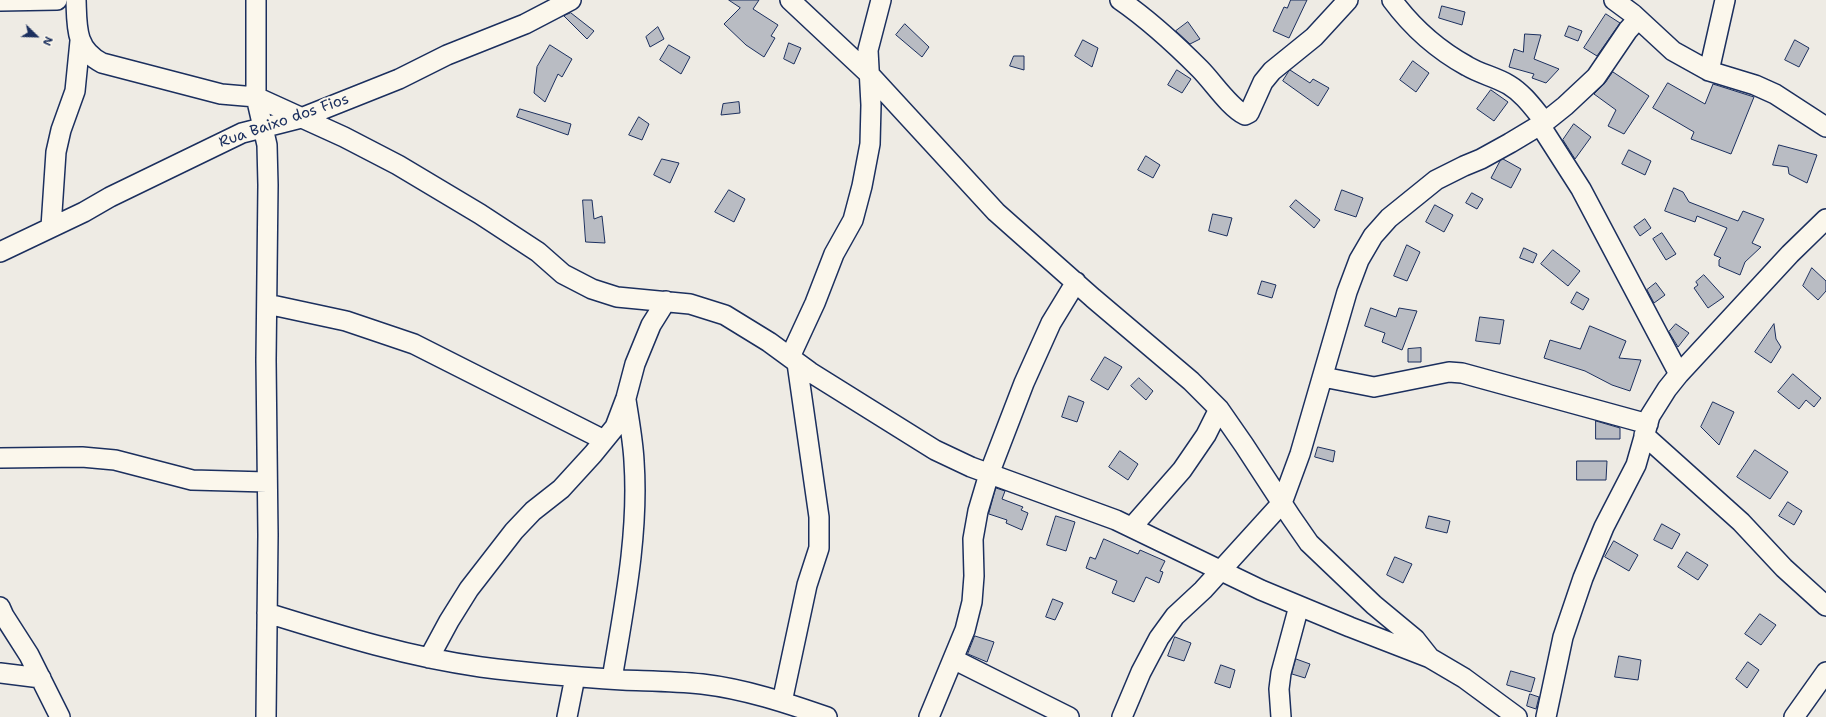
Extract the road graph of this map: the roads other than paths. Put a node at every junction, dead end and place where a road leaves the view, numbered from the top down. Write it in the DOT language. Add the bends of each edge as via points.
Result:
graph roads {
  1 [pos="57,0"];
  2 [pos="76,0"];
  3 [pos="256,0"];
  4 [pos="572,0"];
  5 [pos="790,0"];
  6 [pos="881,0"];
  7 [pos="1120,0"];
  8 [pos="1348,0"];
  9 [pos="1392,0"];
  10 [pos="1614,0"];
  11 [pos="1725,0"];
  12 [pos="0,2"];
  13 [pos="1638,19"];
  14 [pos="80,41"];
  15 [pos="1710,71"];
  16 [pos="869,74"];
  17 [pos="256,97"];
  18 [pos="300,118"];
  19 [pos="1543,123"];
  20 [pos="264,127"];
  21 [pos="1826,127"];
  22 [pos="1826,218"];
  23 [pos="51,227"];
  24 [pos="0,252"];
  25 [pos="1076,282"];
  26 [pos="666,301"];
  27 [pos="267,304"];
  28 [pos="794,360"];
  29 [pos="1679,374"];
  30 [pos="1323,377"];
  31 [pos="626,398"];
  32 [pos="1219,409"];
  33 [pos="1646,429"];
  34 [pos="604,440"];
  35 [pos="0,458"];
  36 [pos="989,474"];
  37 [pos="267,482"];
  38 [pos="1282,503"];
  39 [pos="1132,527"];
  40 [pos="1220,571"];
  41 [pos="1299,606"];
  42 [pos="1826,606"];
  43 [pos="0,607"];
  44 [pos="267,614"];
  45 [pos="429,658"];
  46 [pos="953,658"];
  47 [pos="1430,658"];
  48 [pos="1826,672"];
  49 [pos="0,674"];
  50 [pos="575,677"];
  51 [pos="40,678"];
  52 [pos="612,679"];
  53 [pos="787,708"];
  54 [pos="60,717"];
  55 [pos="266,717"];
  56 [pos="567,717"];
  57 [pos="827,717"];
  58 [pos="929,717"];
  59 [pos="1069,717"];
  60 [pos="1122,717"];
  61 [pos="1281,717"];
  62 [pos="1517,717"];
  63 [pos="1546,717"];
  64 [pos="1794,717"];
  1 -- 12 [label="street"];
  2 -- 14 [label="street"];
  3 -- 17 [label="street"];
  4 -- 18 [label="street, Rua Baixo dos Fios" via="525,24 446,56 399,80"];
  5 -- 16 [label="street"];
  6 -- 16 [label="street" via="868,50"];
  7 -- 8 [label="street" via="1139,13 1200,69 1245,115 1272,71 1314,37"];
  9 -- 19 [label="street" via="1439,49 1468,67 1509,85 1521,94"];
  10 -- 13 [label="street"];
  11 -- 15 [label="street"];
  13 -- 15 [label="street" via="1673,51"];
  13 -- 19 [label="street" via="1596,77 1582,92"];
  14 -- 17 [label="street" via="85,51 102,63 221,94"];
  14 -- 23 [label="street" via="75,92 56,152"];
  15 -- 21 [label="street" via="1775,94"];
  16 -- 25 [label="street" via="996,212"];
  16 -- 28 [label="street" via="870,144 853,220 834,254"];
  17 -- 18 [label="street"];
  17 -- 20 [label="street"];
  18 -- 20 [label="street, Rua Baixo dos Fios"];
  18 -- 26 [label="street" via="344,137 404,169 480,214 538,252 563,274 592,289 617,297"];
  19 -- 29 [label="street"];
  19 -- 30 [label="street" via="1481,160 1436,180 1388,218 1373,236 1360,260 1347,292"];
  20 -- 23 [label="street, Rua Baixo dos Fios" via="242,132 220,142"];
  20 -- 27 [label="street" via="268,185"];
  22 -- 29 [label="street"];
  23 -- 24 [label="street, Rua Baixo dos Fios"];
  25 -- 32 [label="street" via="1191,381"];
  25 -- 36 [label="street" via="1052,323 1024,383"];
  26 -- 28 [label="street" via="690,304 725,315"];
  26 -- 31 [label="street" via="651,325 635,364"];
  27 -- 34 [label="street" via="346,321 414,344"];
  27 -- 37 [label="street"];
  28 -- 36 [label="street" via="935,450"];
  28 -- 53 [label="street" via="819,517 818,548 807,585"];
  29 -- 33 [label="street" via="1659,401"];
  30 -- 33 [label="street" via="1374,388 1448,372 1462,373"];
  30 -- 38 [label="street"];
  31 -- 34 [label="street" via="614,426"];
  31 -- 52 [label="street" via="634,461 634,514 630,567"];
  32 -- 38 [label="street"];
  32 -- 39 [label="street" via="1206,435 1182,470"];
  33 -- 42 [label="street" via="1784,568"];
  33 -- 63 [label="street" via="1636,466 1604,527 1573,606 1563,637"];
  34 -- 45 [label="street" via="562,489 533,511 514,531 469,589"];
  35 -- 37 [label="street" via="82,457 115,460 192,480"];
  36 -- 39 [label="street"];
  36 -- 46 [label="street" via="973,539 972,602 965,630"];
  37 -- 44 [label="street"];
  38 -- 40 [label="street"];
  38 -- 47 [label="street" via="1310,543 1374,605 1415,638"];
  39 -- 40 [label="street"];
  40 -- 41 [label="street"];
  40 -- 60 [label="street" via="1175,616 1159,638"];
  41 -- 47 [label="street"];
  41 -- 61 [label="street" via="1281,673"];
  43 -- 51 [label="street"];
  44 -- 45 [label="street"];
  44 -- 55 [label="street"];
  45 -- 50 [label="street" via="480,667"];
  46 -- 58 [label="street"];
  46 -- 59 [label="street"];
  47 -- 62 [label="street" via="1464,678"];
  48 -- 64 [label="street"];
  49 -- 51 [label="street"];
  50 -- 52 [label="street"];
  50 -- 56 [label="street"];
  51 -- 54 [label="street"];
  52 -- 53 [label="street" via="701,684 737,690"];
  53 -- 57 [label="street"];
}
